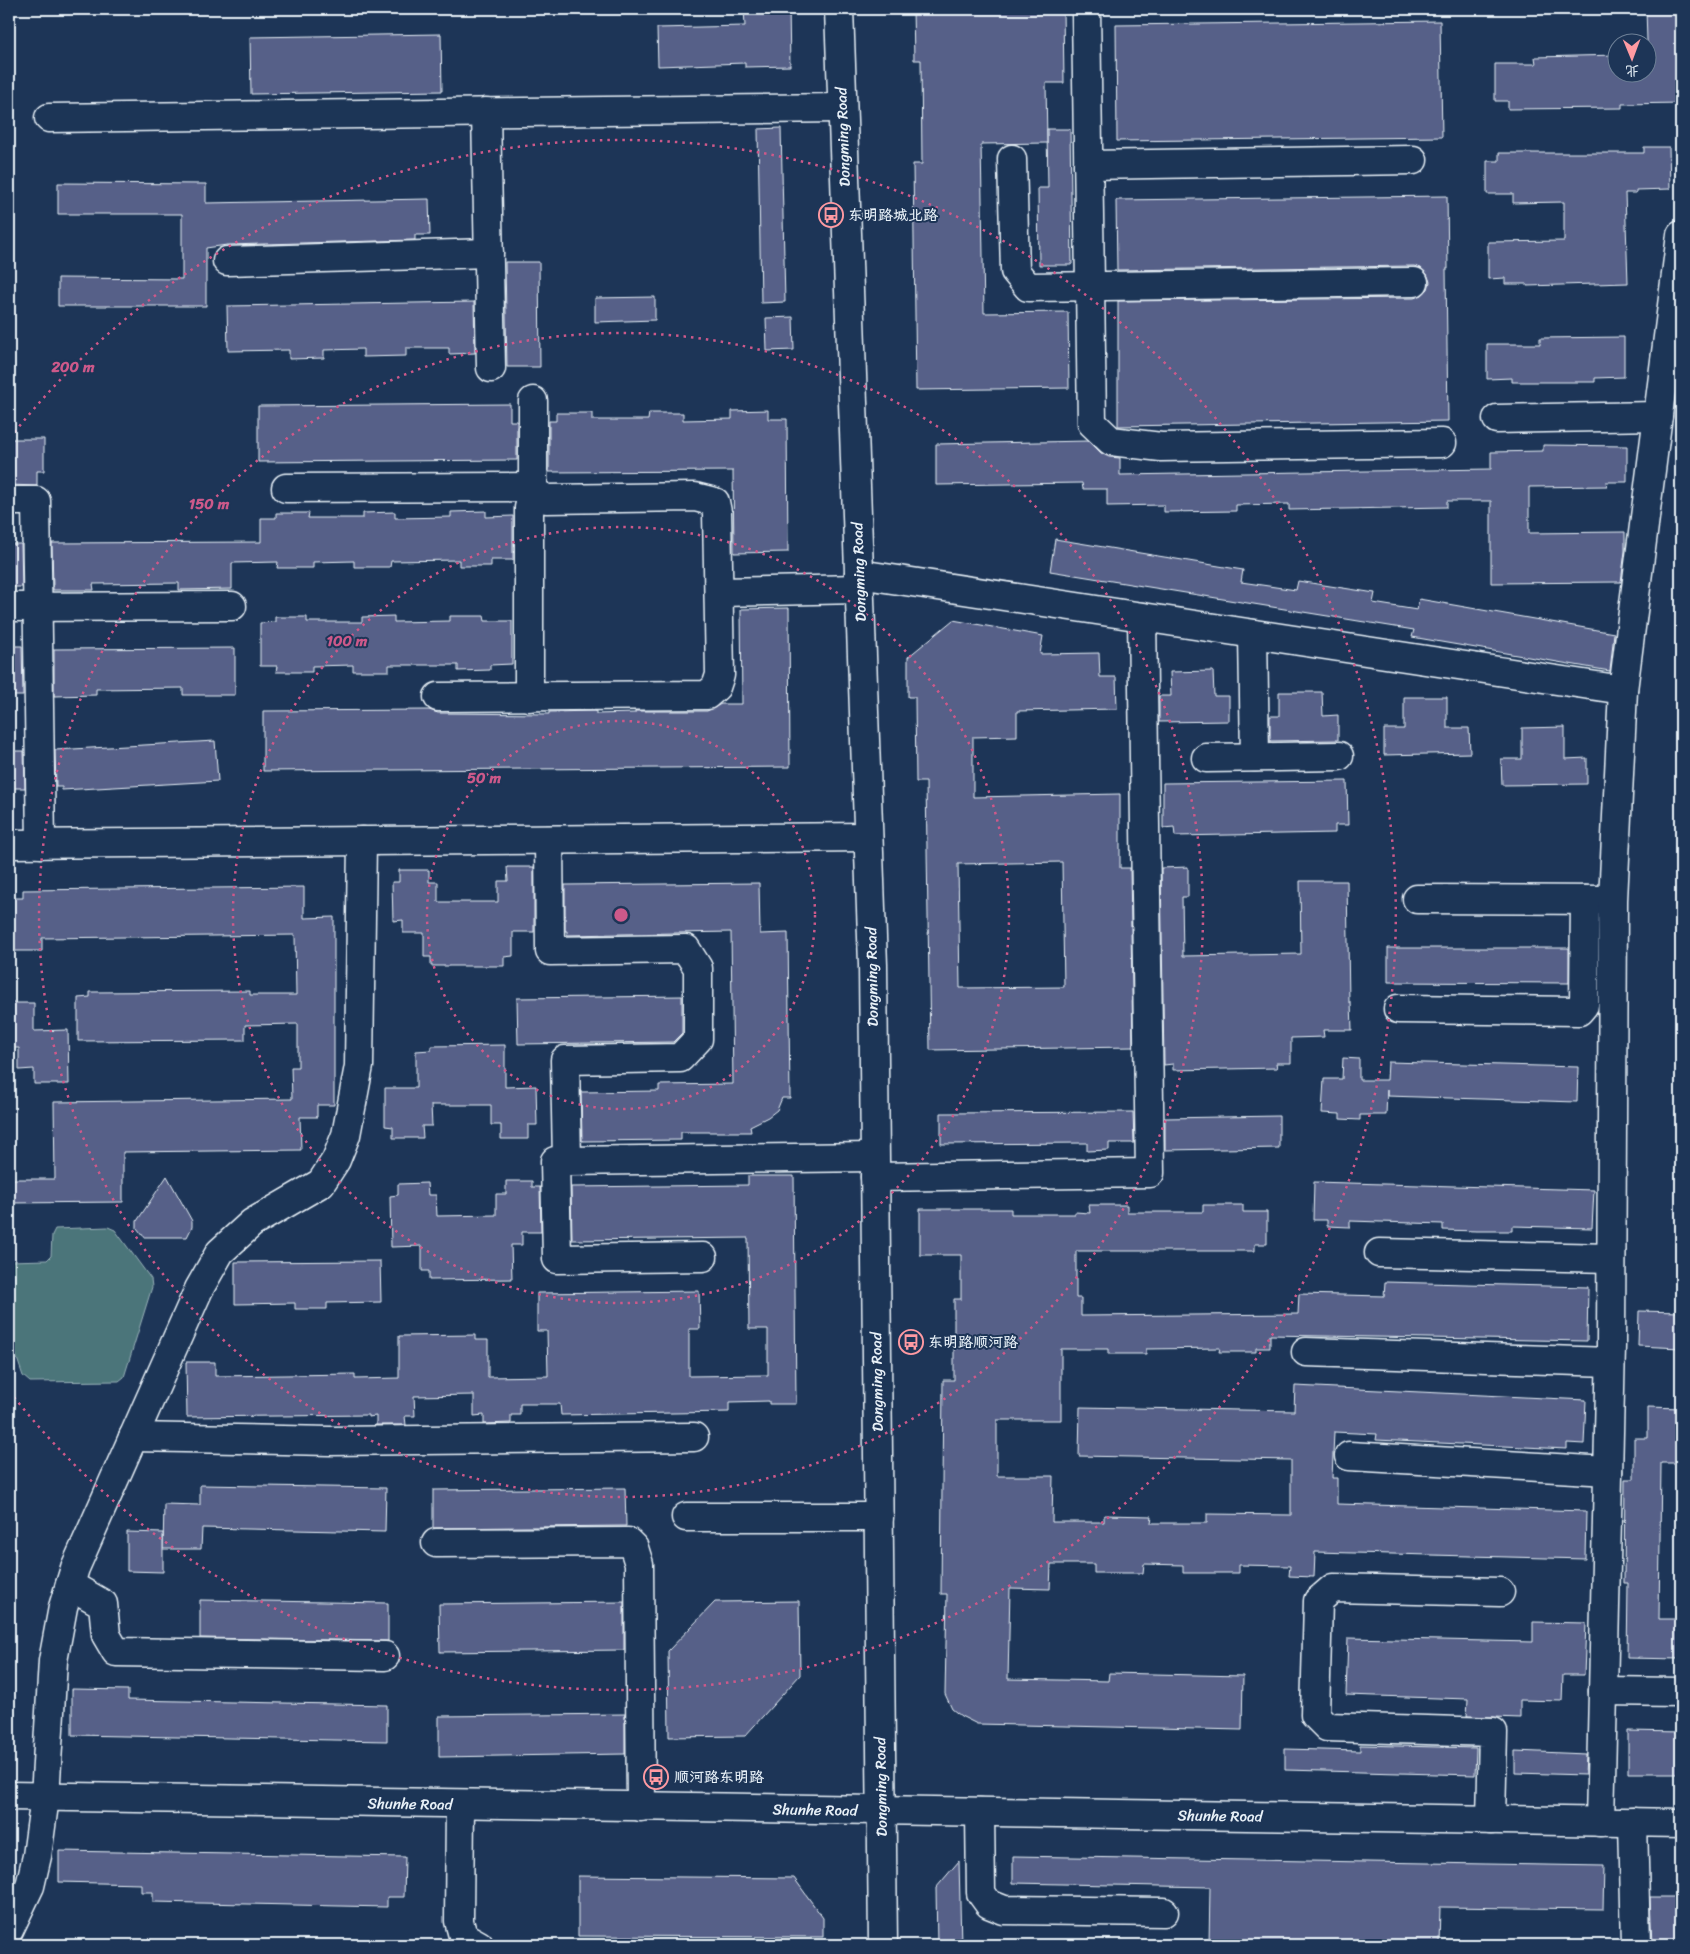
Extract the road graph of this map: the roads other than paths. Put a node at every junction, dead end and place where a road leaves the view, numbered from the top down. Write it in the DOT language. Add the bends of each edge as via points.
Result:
graph roads {
  1 [pos="839,9"];
  2 [pos="1086,9"];
  3 [pos="842,108"];
  4 [pos="486,112"];
  5 [pos="49,118"];
  6 [pos="1012,159"];
  7 [pos="1413,160"];
  8 [pos="1088,165"];
  9 [pos="1681,235"];
  10 [pos="489,253"];
  11 [pos="227,261"];
  12 [pos="1414,282"];
  13 [pos="1090,286"];
  14 [pos="491,368"];
  15 [pos="533,401"];
  16 [pos="1658,416"];
  17 [pos="1497,419"];
  18 [pos="1442,443"];
  19 [pos="286,488"];
  20 [pos="533,489"];
  21 [pos="9,501"];
  22 [pos="859,582"];
  23 [pos="719,592"];
  24 [pos="232,606"];
  25 [pos="37,607"];
  26 [pos="9,608"];
  27 [pos="1142,617"];
  28 [pos="1253,634"];
  29 [pos="1623,690"];
  30 [pos="529,697"];
  31 [pos="438,698"];
  32 [pos="1339,756"];
  33 [pos="1255,757"];
  34 [pos="1206,758"];
  35 [pos="868,837"];
  36 [pos="549,840"];
  37 [pos="362,841"];
  38 [pos="9,844"];
  39 [pos="41,844"];
  40 [pos="1417,899"];
  41 [pos="1585,900"];
  42 [pos="1613,900"];
  43 [pos="1398,1009"];
  44 [pos="567,1161"];
  45 [pos="875,1167"];
  46 [pos="1379,1253"];
  47 [pos="703,1257"];
  48 [pos="1612,1258"];
  49 [pos="1306,1352"];
  50 [pos="1610,1362"];
  51 [pos="133,1437"];
  52 [pos="694,1437"];
  53 [pos="1349,1456"];
  54 [pos="1608,1471"];
  55 [pos="686,1517"];
  56 [pos="879,1517"];
  57 [pos="436,1543"];
  58 [pos="70,1585"];
  59 [pos="1500,1592"];
  60 [pos="386,1656"];
  61 [pos="1603,1691"];
  62 [pos="1681,1692"];
  63 [pos="9,1796"];
  64 [pos="45,1797"];
  65 [pos="460,1804"];
  66 [pos="641,1807"];
  67 [pos="882,1811"];
  68 [pos="980,1812"];
  69 [pos="1491,1820"];
  70 [pos="1600,1822"];
  71 [pos="1633,1822"];
  72 [pos="1681,1823"];
  73 [pos="1164,1912"];
  74 [pos="9,1930"];
  75 [pos="478,1945"];
  76 [pos="883,1945"];
  77 [pos="1636,1945"];
  1 -- 3 [label="street, Dongming Road"];
  2 -- 8 [label="street"];
  3 -- 4 [label="street"];
  3 -- 22 [label="street, Dongming Road"];
  4 -- 5 [label="street"];
  4 -- 10 [label="street"];
  6 -- 13 [label="street" via="1014,271 1028,287"];
  7 -- 8 [label="street"];
  8 -- 13 [label="street"];
  9 -- 16 [label="street"];
  10 -- 11 [label="street"];
  10 -- 14 [label="street"];
  12 -- 13 [label="street"];
  13 -- 18 [label="street" via="1092,423 1111,441 1161,447"];
  15 -- 20 [label="street"];
  16 -- 17 [label="street"];
  16 -- 29 [label="street"];
  19 -- 20 [label="street"];
  20 -- 23 [label="street" via="546,500 695,497 715,502"];
  20 -- 30 [label="street" via="529,508"];
  21 -- 25 [label="street" via="36,501"];
  22 -- 23 [label="street"];
  22 -- 27 [label="street"];
  22 -- 35 [label="street, Dongming Road"];
  23 -- 30 [label="street" via="720,675 716,687 707,695"];
  24 -- 25 [label="street"];
  25 -- 26 [label="street"];
  25 -- 39 [label="street"];
  27 -- 28 [label="street"];
  27 -- 45 [label="street" via="1150,1173"];
  28 -- 29 [label="street"];
  28 -- 33 [label="street"];
  29 -- 42 [label="street"];
  30 -- 31 [label="street"];
  32 -- 33 [label="street"];
  33 -- 34 [label="street"];
  35 -- 36 [label="street"];
  35 -- 45 [label="street, Dongming Road"];
  36 -- 37 [label="street"];
  36 -- 44 [label="street" via="550,952 686,950 698,968 698,1039 680,1058 565,1060"];
  37 -- 39 [label="street"];
  37 -- 51 [label="street" via="358,1066 346,1135 336,1160 321,1183 252,1223 220,1252 199,1289"];
  38 -- 39 [label="street"];
  40 -- 41 [label="street"];
  41 -- 42 [label="street"];
  41 -- 43 [label="street" via="1584,1005 1580,1011"];
  42 -- 48 [label="street"];
  44 -- 45 [label="street"];
  44 -- 47 [label="street" via="555,1161 557,1259"];
  45 -- 56 [label="street, Dongming Road"];
  46 -- 48 [label="street"];
  48 -- 50 [label="street"];
  49 -- 50 [label="street"];
  50 -- 54 [label="street"];
  51 -- 52 [label="street" via="330,1441"];
  51 -- 58 [label="street"];
  53 -- 54 [label="street"];
  54 -- 61 [label="street"];
  55 -- 56 [label="street"];
  56 -- 67 [label="street, Dongming Road"];
  57 -- 66 [label="street" via="628,1542 634,1548 639,1564"];
  58 -- 60 [label="street" via="104,1604 106,1634 116,1652"];
  58 -- 64 [label="street" via="53,1661"];
  59 -- 69 [label="street" via="1333,1588 1318,1601 1315,1715 1327,1727 1493,1732"];
  61 -- 62 [label="street"];
  61 -- 70 [label="street"];
  63 -- 64 [label="street, Shunhe Road"];
  64 -- 65 [label="street, Shunhe Road"];
  64 -- 74 [label="street" via="30,1886"];
  65 -- 66 [label="street, Shunhe Road"];
  65 -- 75 [label="street" via="459,1921 463,1936"];
  66 -- 67 [label="street, Shunhe Road"];
  67 -- 68 [label="street, Shunhe Road"];
  67 -- 76 [label="street, Dongming Road"];
  68 -- 69 [label="street, Shunhe Road"];
  68 -- 73 [label="street" via="981,1893 989,1904 1004,1910"];
  69 -- 70 [label="street, Shunhe Road"];
  70 -- 71 [label="street, Shunhe Road"];
  71 -- 72 [label="street, Shunhe Road"];
  71 -- 77 [label="street"];
}
